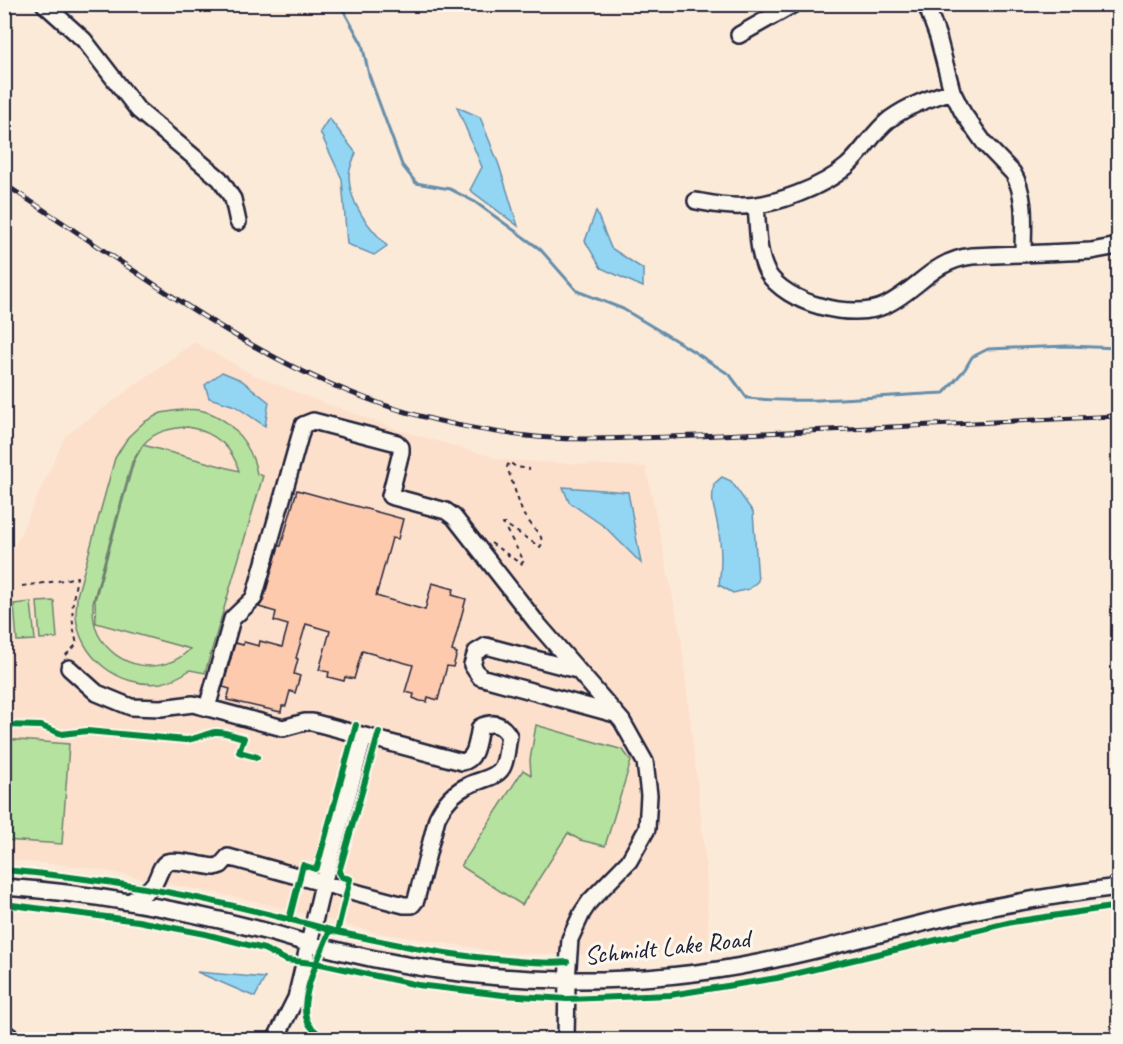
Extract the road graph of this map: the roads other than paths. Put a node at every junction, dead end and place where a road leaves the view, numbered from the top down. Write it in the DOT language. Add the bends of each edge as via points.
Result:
graph roads {
  1 [pos="44,4"];
  2 [pos="794,4"];
  3 [pos="926,4"];
  4 [pos="739,35"];
  5 [pos="952,91"];
  6 [pos="696,201"];
  7 [pos="756,205"];
  8 [pos="238,222"];
  9 [pos="1119,246"];
  10 [pos="1023,254"];
  11 [pos="63,660"];
  12 [pos="577,670"];
  13 [pos="207,708"];
  14 [pos="615,714"];
  15 [pos="364,737"];
  16 [pos="468,761"];
  17 [pos="484,780"];
  18 [pos="323,884"];
  19 [pos="4,887"];
  20 [pos="1119,887"];
  21 [pos="129,902"];
  22 [pos="309,943"];
  23 [pos="567,980"];
  24 [pos="4,1032"];
  25 [pos="15,1040"];
  26 [pos="275,1040"];
  27 [pos="566,1040"];
  1 -- 8 [label="street" via="84,40 138,110 220,179 233,199"];
  2 -- 4 [label="street"];
  3 -- 5 [label="street"];
  5 -- 7 [label="street" via="894,116 849,164 821,184"];
  5 -- 10 [label="street" via="977,134 1014,173 1022,195"];
  6 -- 7 [label="street" via="720,206"];
  7 -- 10 [label="street" via="762,259 772,279 790,294 839,311 866,312 884,307 931,271 954,259"];
  9 -- 10 [label="street"];
  11 -- 13 [label="street" via="96,693 131,707 193,704"];
  12 -- 13 [label="street" via="454,517 446,511 390,496 401,452 397,443 314,421 303,425 254,598 232,619"];
  12 -- 14 [label="street"];
  12 -- 14 [label="street" via="486,646 476,652 472,665 480,677"];
  13 -- 15 [label="street" via="283,728 312,722"];
  14 -- 23 [label="street" via="645,762 649,795 647,829 629,861 582,913 570,939"];
  15 -- 16 [label="street"];
  15 -- 18 [label="street"];
  16 -- 17 [label="street"];
  16 -- 17 [label="street" via="480,727 493,723 506,730 509,736 502,768"];
  17 -- 18 [label="street" via="458,792 441,808 412,904"];
  18 -- 21 [label="street" via="228,857 215,867 167,862 155,884"];
  18 -- 22 [label="street"];
  19 -- 21 [label="street, Schmidt Lake Road"];
  20 -- 23 [label="street, Schmidt Lake Road" via="974,911 711,971"];
  21 -- 22 [label="street, Schmidt Lake Road"];
  22 -- 23 [label="street, Schmidt Lake Road" via="464,973"];
  22 -- 26 [label="street" via="296,998"];
  23 -- 27 [label="street"];
  24 -- 25 [label="street"];
}
